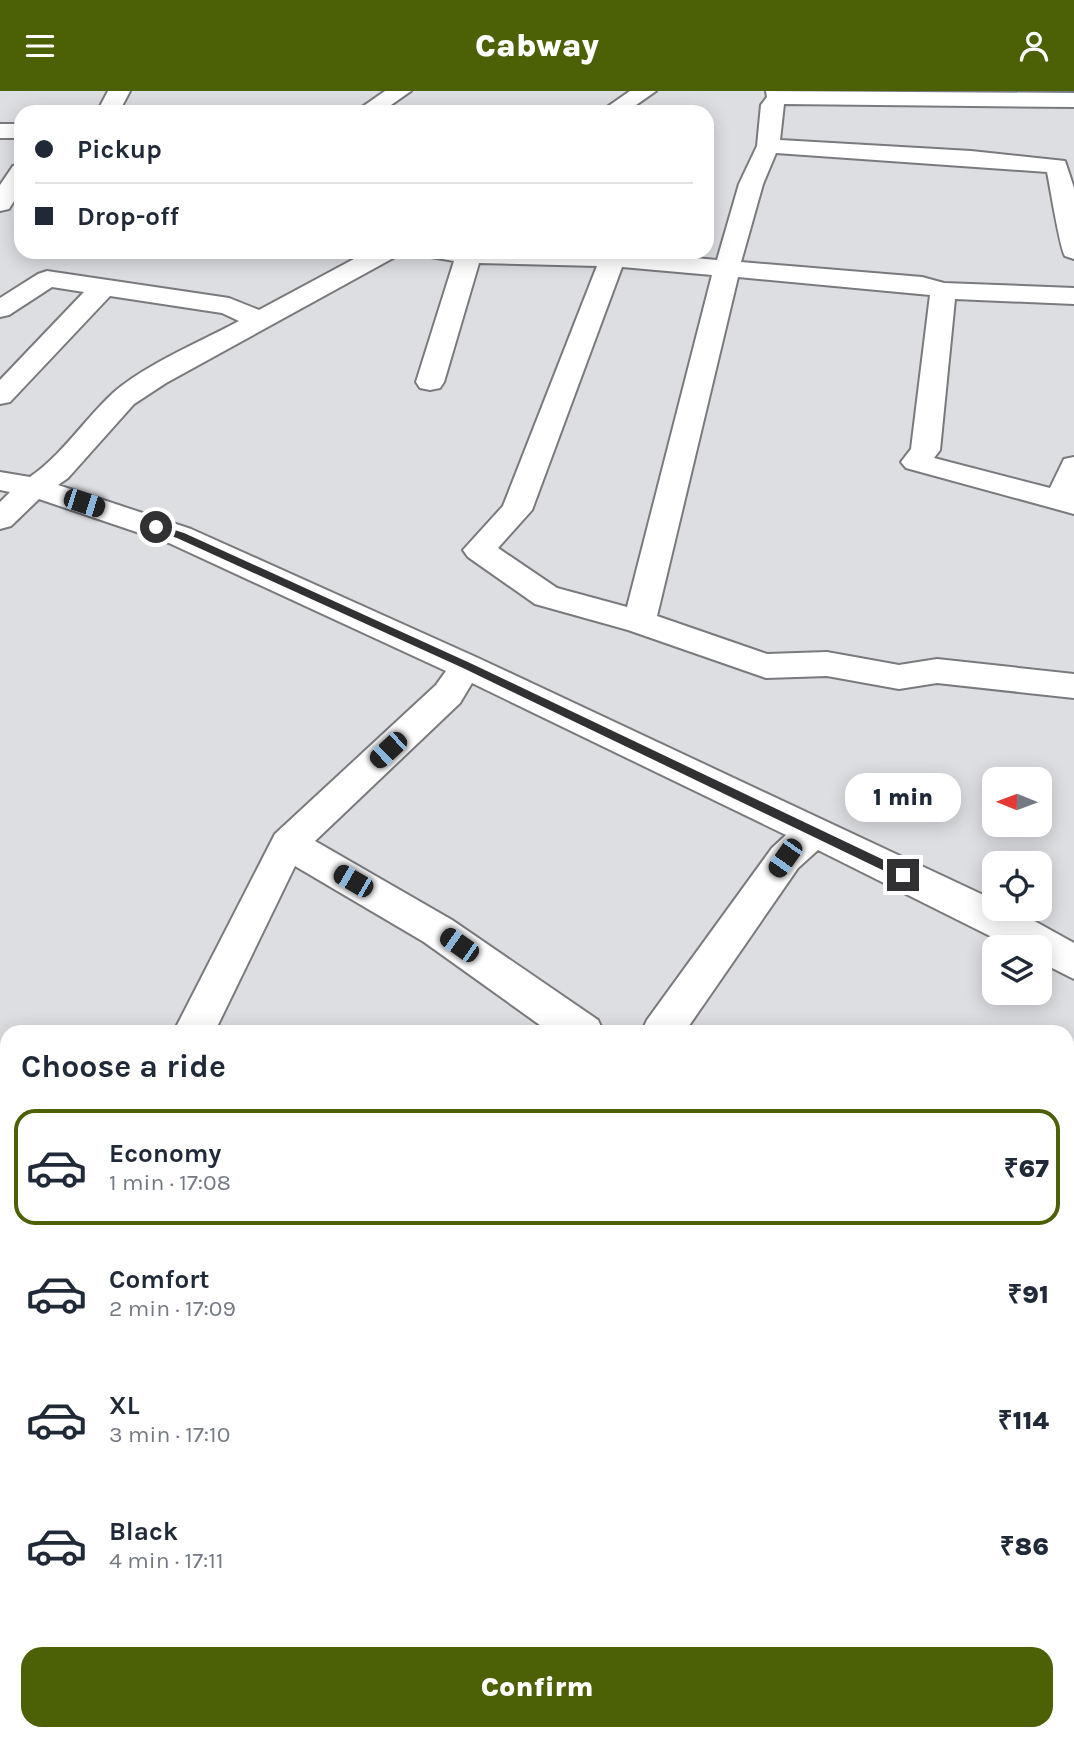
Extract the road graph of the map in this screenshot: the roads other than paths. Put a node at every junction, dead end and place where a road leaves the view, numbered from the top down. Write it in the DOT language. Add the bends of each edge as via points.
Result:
graph roads {
  1 [pos="400,91"];
  2 [pos="645,91"];
  3 [pos="778,94"];
  4 [pos="1074,100"];
  5 [pos="377,105"];
  6 [pos="622,105"];
  7 [pos="768,146"];
  8 [pos="14,182"];
  9 [pos="0,204"];
  10 [pos="1074,234"];
  11 [pos="1074,250"];
  12 [pos="373,259"];
  13 [pos="467,259"];
  14 [pos="612,259"];
  15 [pos="649,259"];
  16 [pos="727,268"];
  17 [pos="103,288"];
  18 [pos="943,291"];
  19 [pos="1074,296"];
  20 [pos="0,309"];
  21 [pos="260,321"];
  22 [pos="430,382"];
  23 [pos="0,395"];
  24 [pos="1074,466"];
  25 [pos="0,481"];
  26 [pos="35,487"];
  27 [pos="1067,502"];
  28 [pos="0,519"];
  29 [pos="639,622"];
  30 [pos="466,666"];
  31 [pos="1074,686"];
  32 [pos="813,832"];
  33 [pos="288,844"];
  34 [pos="1074,962"];
  35 [pos="197,1025"];
  36 [pos="573,1025"];
  37 [pos="667,1025"];
  1 -- 5 [label="street"];
  2 -- 6 [label="street"];
  3 -- 4 [label="street"];
  3 -- 7 [label="street" via="772,105"];
  7 -- 10 [label="street" via="1057,166"];
  7 -- 16 [label="street" via="751,184"];
  8 -- 9 [label="street"];
  10 -- 11 [label="street"];
  12 -- 21 [label="street"];
  13 -- 22 [label="street"];
  14 -- 29 [label="street" via="517,510 479,549 545,596"];
  15 -- 16 [label="street"];
  16 -- 18 [label="street" via="922,285"];
  16 -- 29 [label="street"];
  17 -- 20 [label="street" via="47,279"];
  17 -- 21 [label="street" via="229,306"];
  17 -- 23 [label="street"];
  18 -- 19 [label="street"];
  18 -- 27 [label="street" via="925,450 916,462"];
  21 -- 26 [label="street" via="124,398 58,471"];
  24 -- 27 [label="street"];
  25 -- 26 [label="street"];
  26 -- 28 [label="street"];
  26 -- 30 [label="street" via="180,535"];
  29 -- 31 [label="street" via="766,666 827,664 899,677 937,671"];
  30 -- 32 [label="street"];
  30 -- 33 [label="street" via="447,694"];
  32 -- 34 [label="street" via="993,917"];
  32 -- 37 [label="street" via="785,858"];
  33 -- 35 [label="street"];
  33 -- 36 [label="street" via="439,931"];
}
